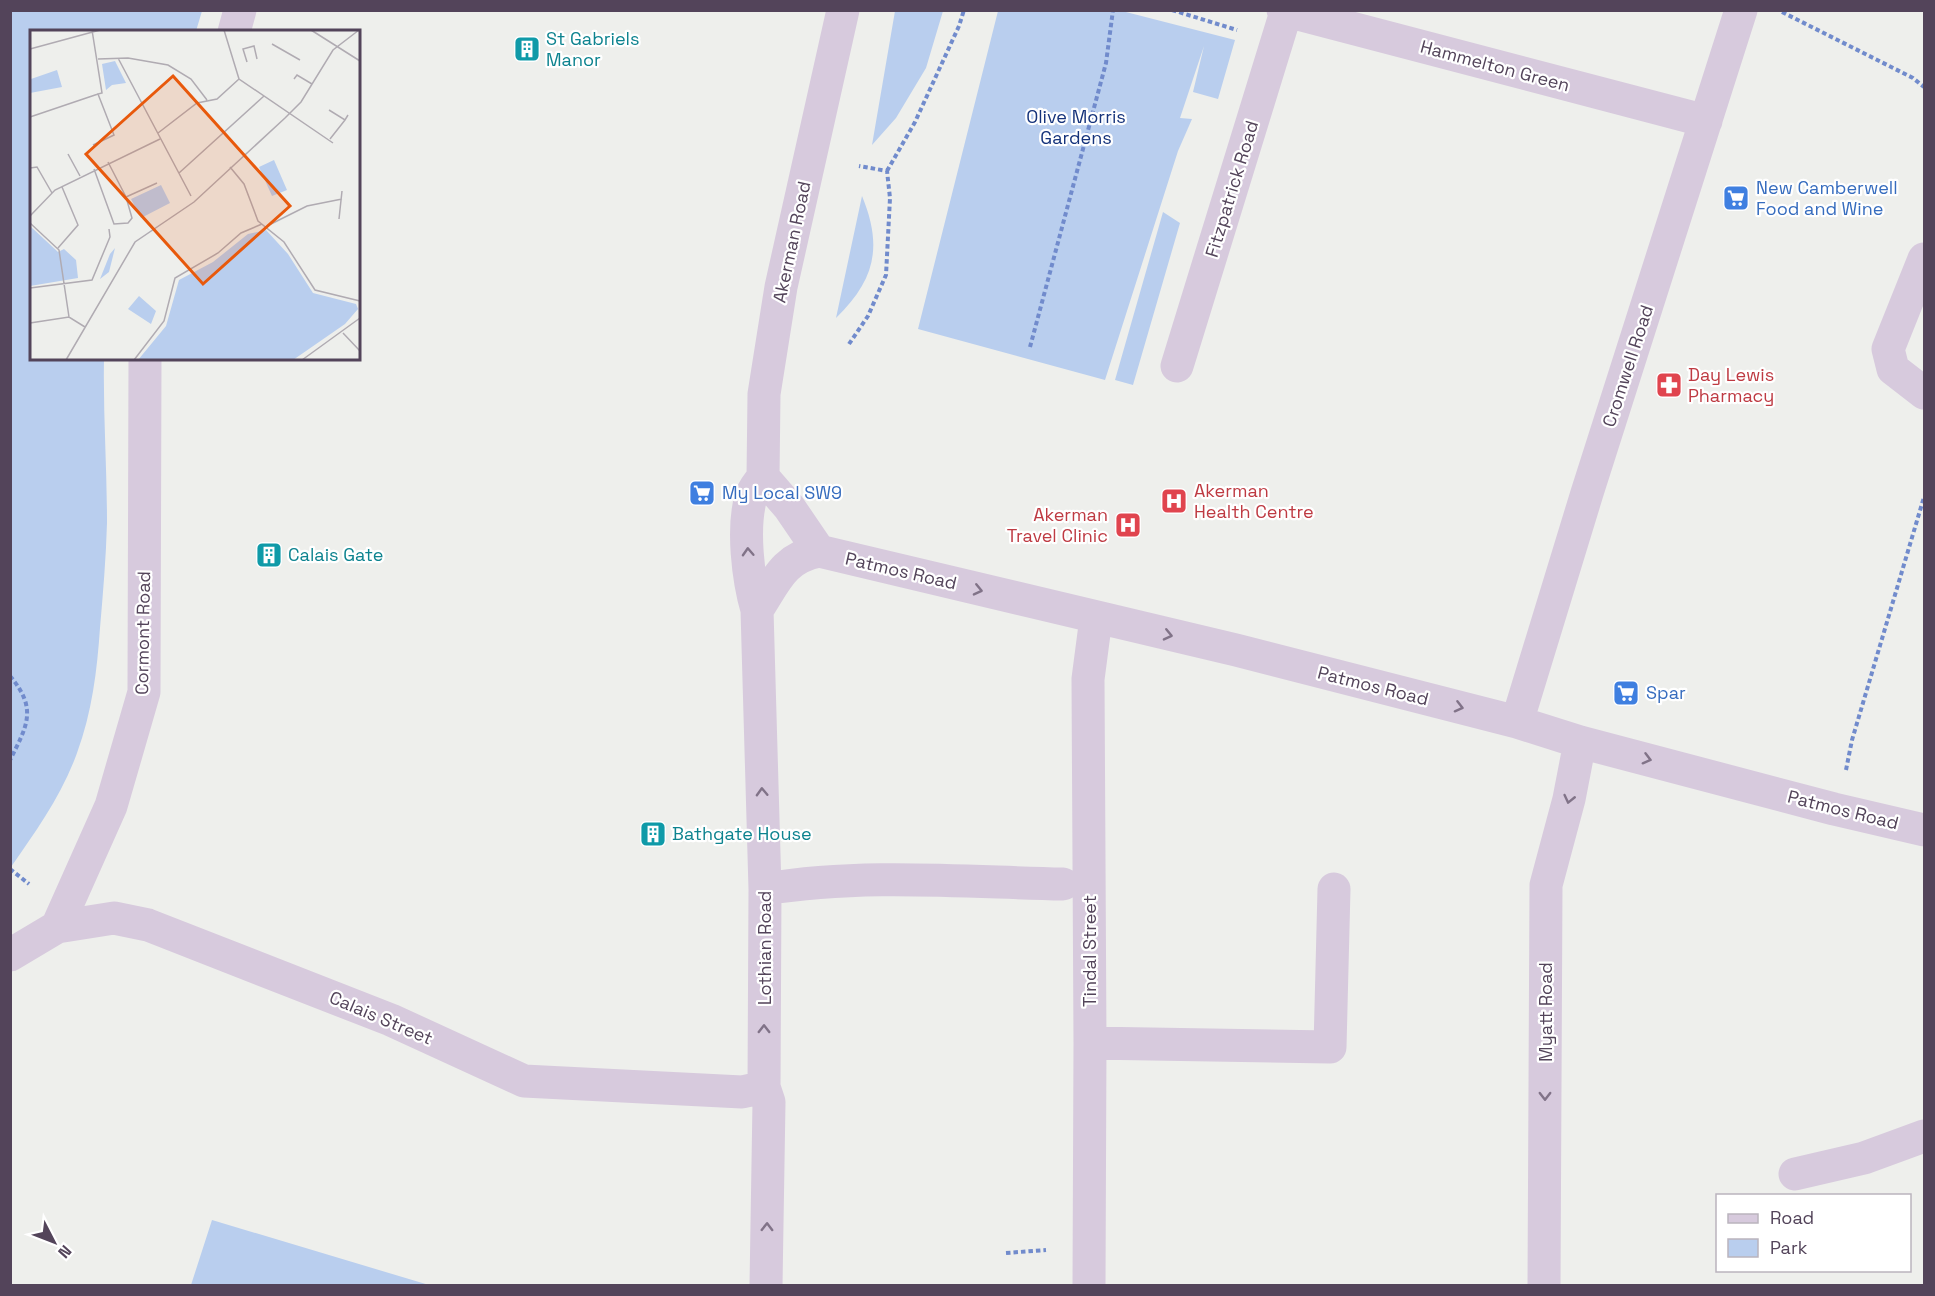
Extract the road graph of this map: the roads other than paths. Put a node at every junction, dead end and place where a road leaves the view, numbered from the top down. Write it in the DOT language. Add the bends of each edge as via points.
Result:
graph roads {
  1 [pos="240,10"];
  2 [pos="843,10"];
  3 [pos="1741,10"];
  4 [pos="1285,11"];
  5 [pos="235,30"];
  6 [pos="1706,121"];
  7 [pos="1924,259"];
  8 [pos="145,360"];
  9 [pos="1177,366"];
  10 [pos="1924,393"];
  11 [pos="764,477"];
  12 [pos="819,551"];
  13 [pos="757,610"];
  14 [pos="1095,618"];
  15 [pos="1517,722"];
  16 [pos="1580,742"];
  17 [pos="1924,830"];
  18 [pos="1063,884"];
  19 [pos="765,889"];
  20 [pos="1334,889"];
  21 [pos="57,927"];
  22 [pos="10,955"];
  23 [pos="1090,1043"];
  24 [pos="764,1087"];
  25 [pos="1924,1136"];
  26 [pos="1795,1174"];
  27 [pos="766,1286"];
  28 [pos="1089,1286"];
  29 [pos="1544,1286"];
  1 -- 5 [label="street"];
  2 -- 11 [label="street, Akerman Road" via="782,287 764,394"];
  3 -- 6 [label="street, Cromwell Road"];
  4 -- 6 [label="street, Hammelton Green"];
  4 -- 9 [label="street, Fitzpatrick Road"];
  6 -- 15 [label="street, Cromwell Road"];
  7 -- 10 [label="street" via="1888,349 1893,369"];
  8 -- 21 [label="street, Cormont Road" via="144,692 111,806"];
  11 -- 12 [label="street"];
  13 -- 11 [label="street, Lothian Road, one-way" via="750,586 747,532 751,495"];
  12 -- 13 [label="street" via="790,562"];
  12 -- 14 [label="street, Patmos Road, one-way"];
  19 -- 13 [label="street, Lothian Road, one-way"];
  14 -- 15 [label="street, Patmos Road, one-way"];
  14 -- 23 [label="street, Tindal Street" via="1088,678"];
  15 -- 16 [label="street, Patmos Road"];
  16 -- 17 [label="street, Patmos Road, one-way"];
  16 -- 29 [label="street, Myatt Road, one-way" via="1546,885"];
  18 -- 19 [label="street" via="884,880 811,882"];
  24 -- 19 [label="street, Lothian Road, one-way"];
  20 -- 23 [label="street" via="1330,1047"];
  21 -- 22 [label="street, Calais Street"];
  21 -- 24 [label="street, Calais Street" via="114,918 148,925 391,1020 524,1082 741,1092"];
  23 -- 28 [label="street, Tindal Street"];
  27 -- 24 [label="street, Lothian Road, one-way" via="769,1102"];
  25 -- 26 [label="street" via="1864,1158"];
}
